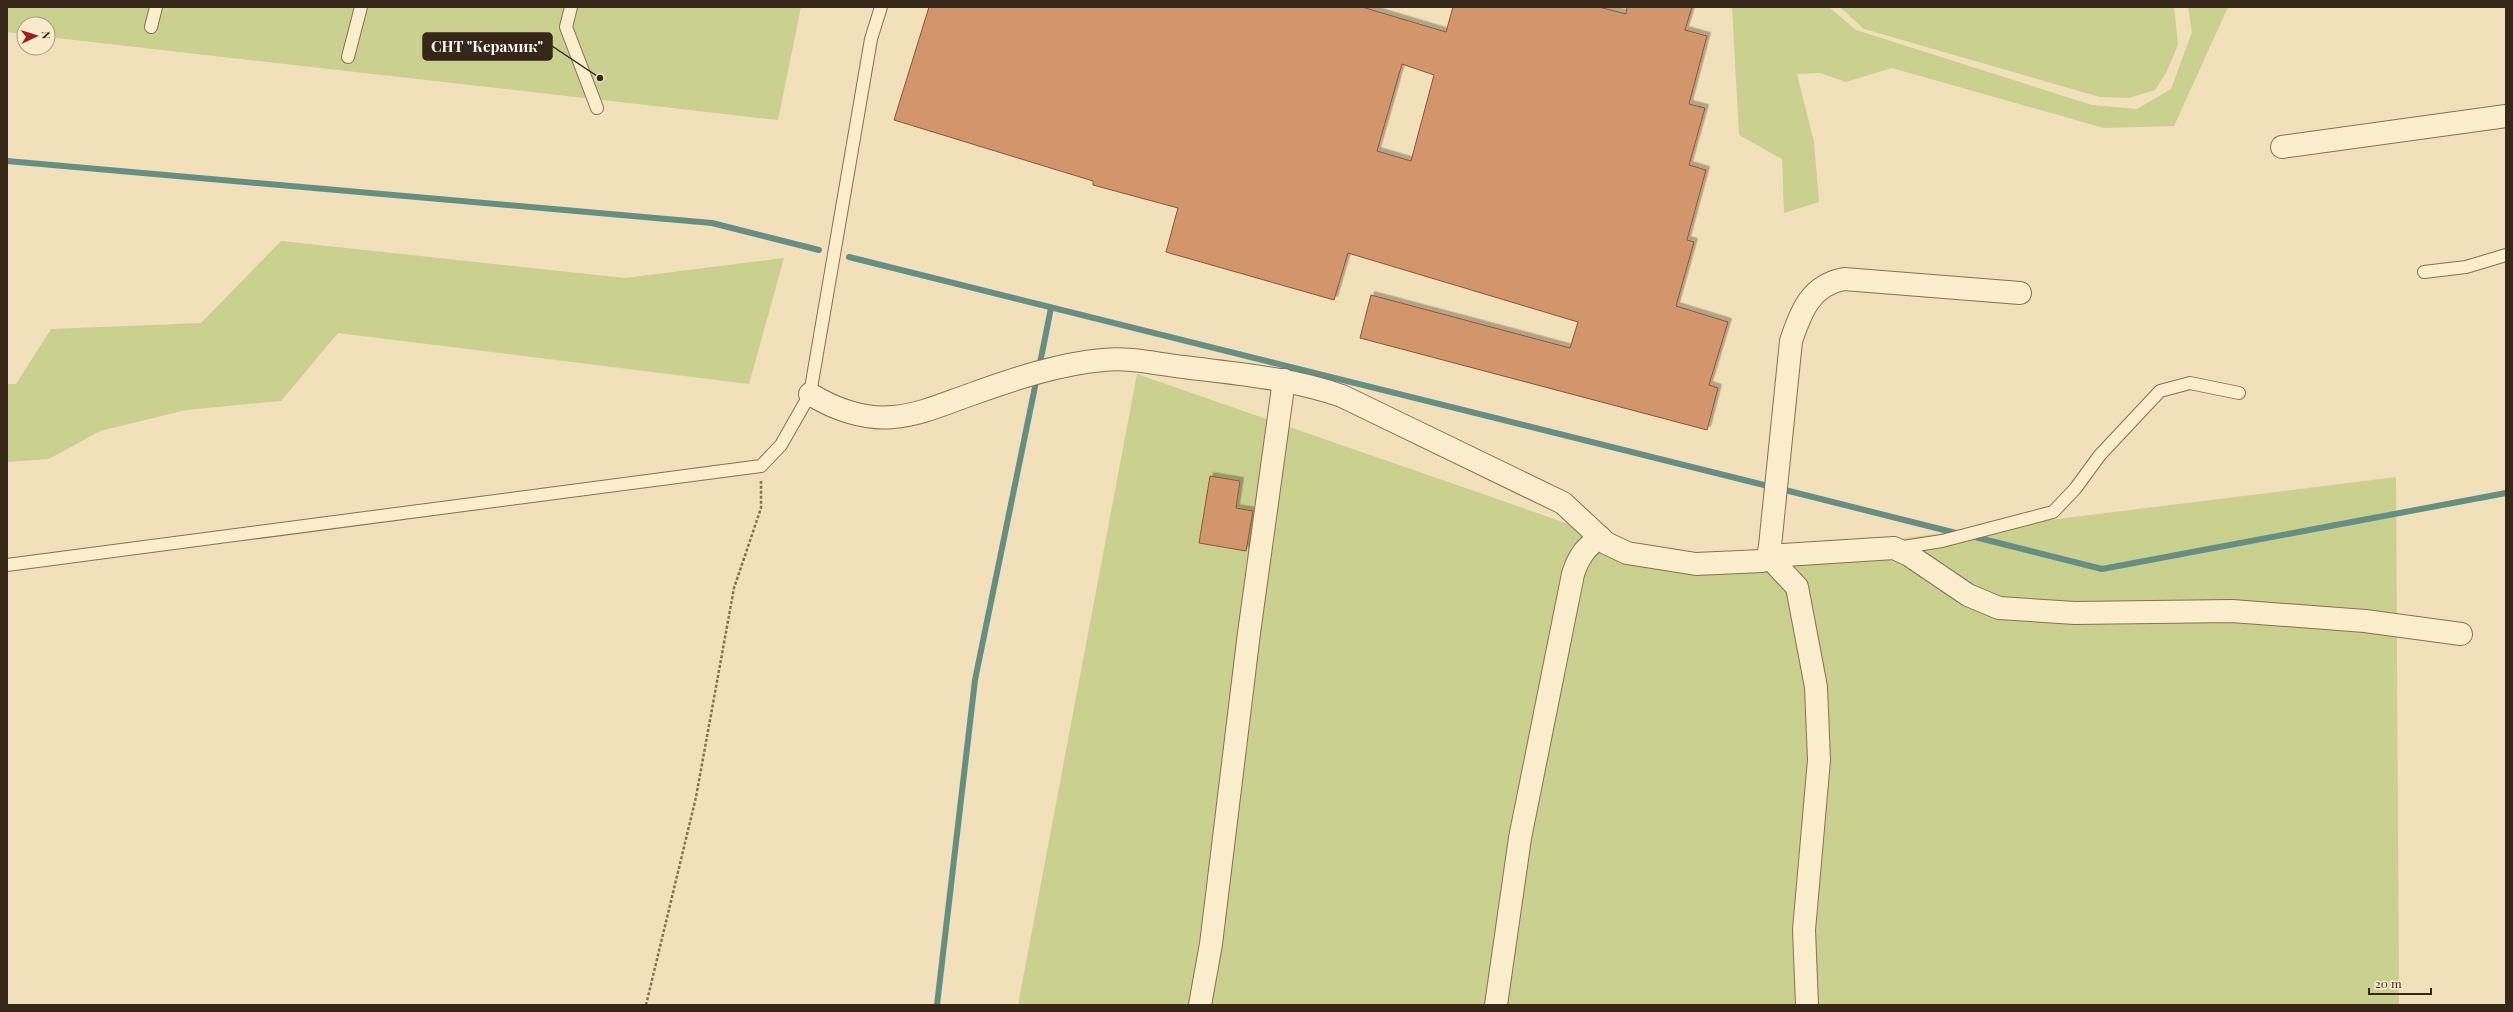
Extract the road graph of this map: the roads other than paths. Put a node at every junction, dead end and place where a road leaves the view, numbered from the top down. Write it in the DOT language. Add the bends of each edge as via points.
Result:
graph roads {
  1 [pos="156,7"];
  2 [pos="361,7"];
  3 [pos="571,7"];
  4 [pos="881,7"];
  5 [pos="151,28"];
  6 [pos="348,57"];
  7 [pos="598,108"];
  8 [pos="2506,116"];
  9 [pos="2282,147"];
  10 [pos="2506,255"];
  11 [pos="2424,272"];
  12 [pos="2020,293"];
  13 [pos="1284,380"];
  14 [pos="2239,393"];
  15 [pos="810,394"];
  16 [pos="1600,537"];
  17 [pos="1894,548"];
  18 [pos="1768,556"];
  19 [pos="7,565"];
  20 [pos="2461,634"];
  21 [pos="1200,1005"];
  22 [pos="1496,1005"];
  23 [pos="1806,1005"];
  1 -- 5 [label="lane"];
  2 -- 6 [label="lane"];
  3 -- 7 [label="lane" via="566,28"];
  4 -- 15 [label="lane" via="871,40"];
  8 -- 9 [label="street"];
  10 -- 11 [label="lane" via="2466,267"];
  12 -- 18 [label="street" via="1844,279 1831,281 1814,292 1799,316 1791,341"];
  13 -- 15 [label="street" via="1128,359 1103,360 1056,368 1015,379 921,412 892,417 860,414 828,405"];
  13 -- 16 [label="street" via="1311,385 1342,396 1563,503"];
  13 -- 21 [label="street" via="1249,633 1211,944"];
  14 -- 17 [label="lane" via="2190,382 2160,391 2100,455 2075,489 2053,512 1942,540"];
  15 -- 19 [label="lane" via="781,445 762,466"];
  16 -- 18 [label="street" via="1627,554 1696,564 1762,561"];
  16 -- 22 [label="street" via="1587,546 1579,556 1573,574 1520,838"];
  17 -- 18 [label="street"];
  17 -- 20 [label="street" via="1909,555 1968,595 1998,608 2075,613 2232,611 2365,621"];
  18 -- 23 [label="street" via="1797,587 1816,688 1819,760 1804,930"];
}
